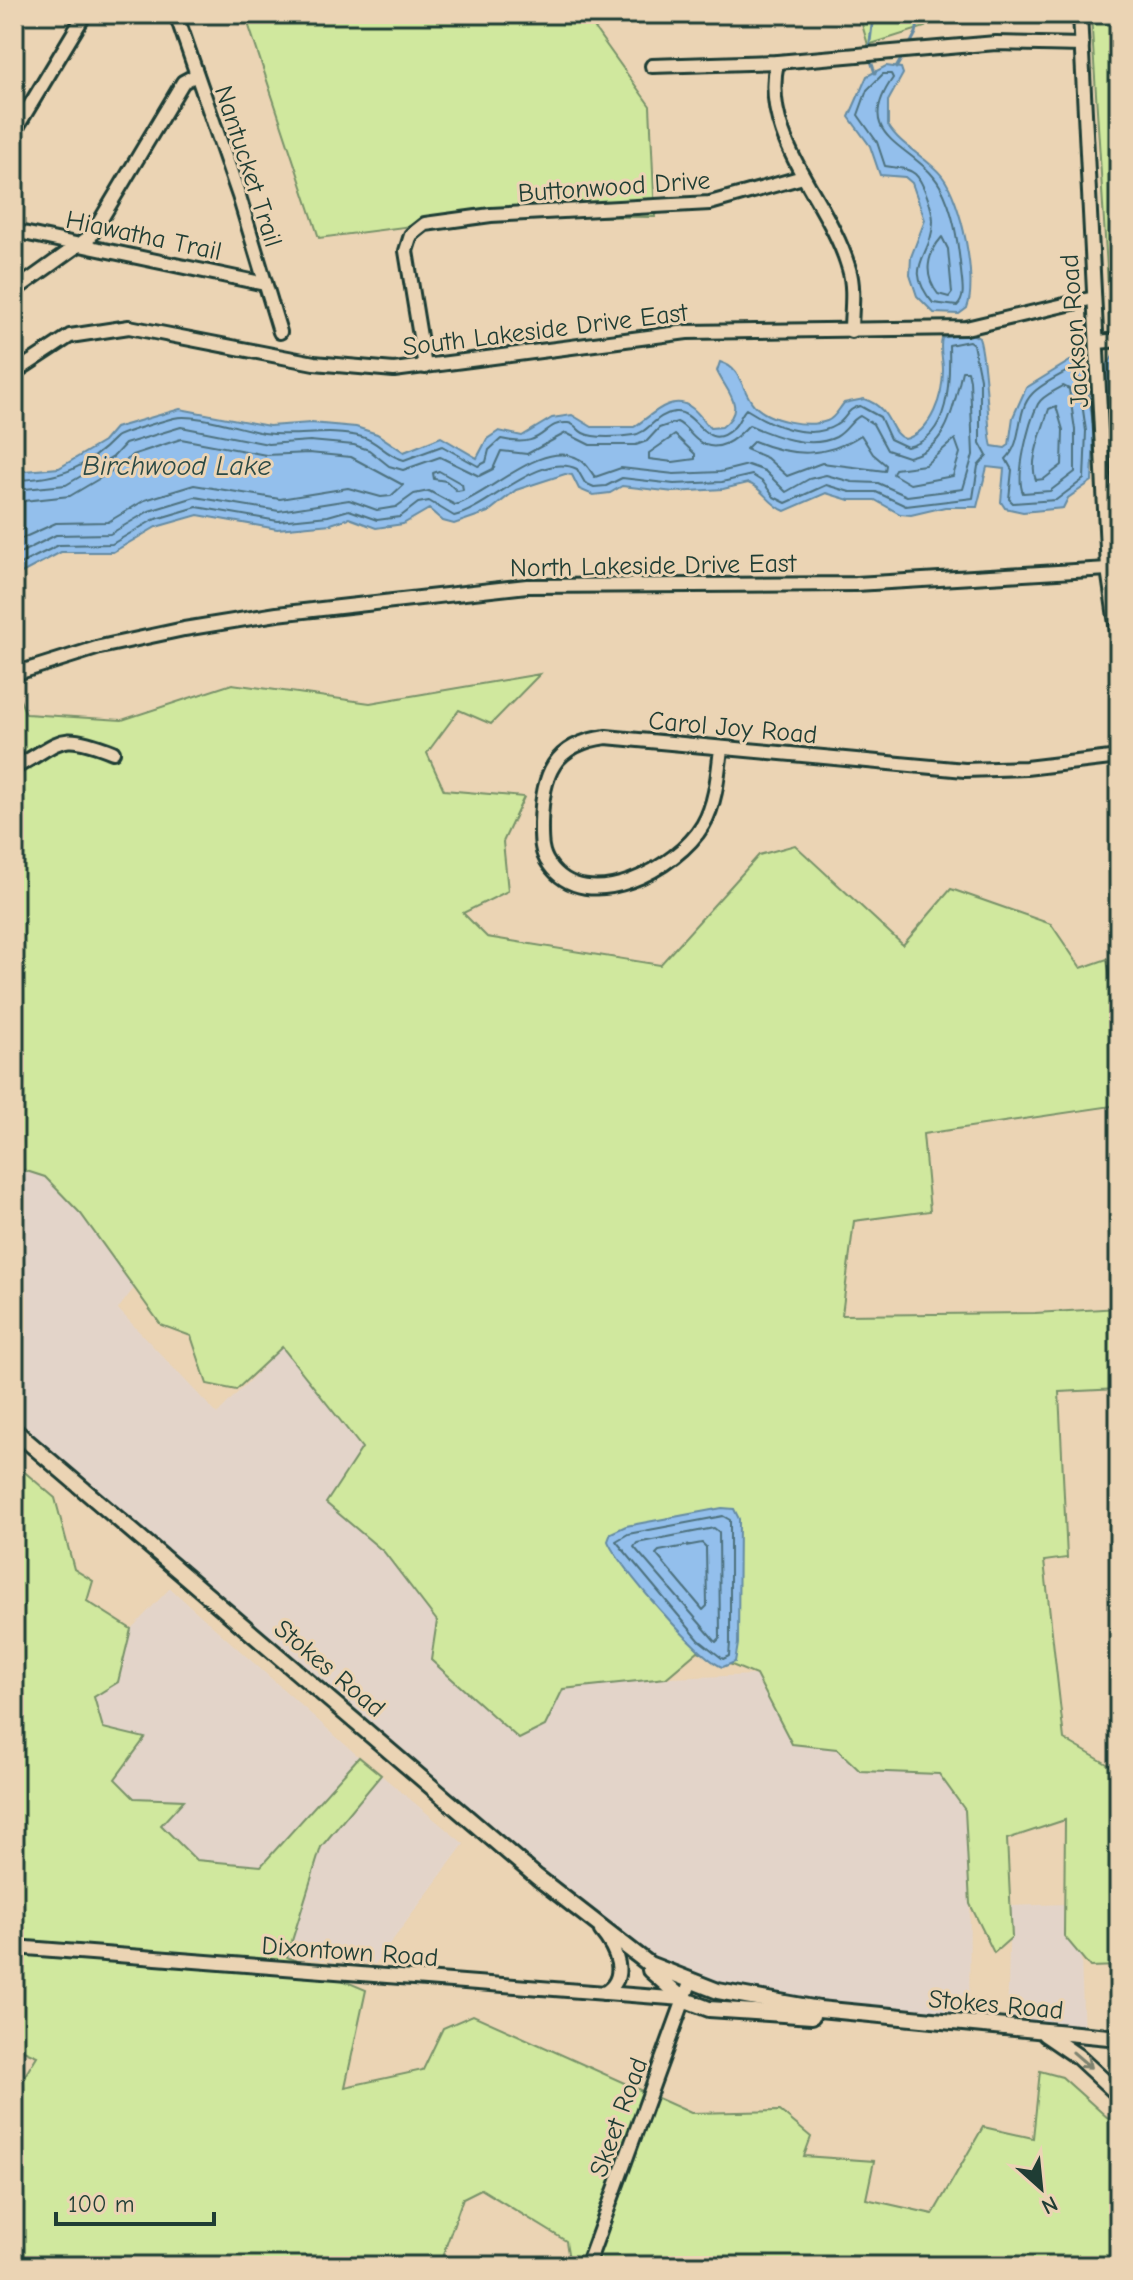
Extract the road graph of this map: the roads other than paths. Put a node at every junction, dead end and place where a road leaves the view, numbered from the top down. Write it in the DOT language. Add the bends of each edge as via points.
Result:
graph roads {
  1 [pos="85,14"];
  2 [pos="176,14"];
  3 [pos="1080,14"];
  4 [pos="1082,45"];
  5 [pos="777,62"];
  6 [pos="652,66"];
  7 [pos="196,75"];
  8 [pos="14,132"];
  9 [pos="803,177"];
  10 [pos="14,231"];
  11 [pos="81,243"];
  12 [pos="265,284"];
  13 [pos="14,291"];
  14 [pos="1094,298"];
  15 [pos="851,331"];
  16 [pos="280,332"];
  17 [pos="1119,340"];
  18 [pos="1098,342"];
  19 [pos="425,367"];
  20 [pos="14,373"];
  21 [pos="1108,569"];
  22 [pos="1119,645"];
  23 [pos="14,674"];
  24 [pos="721,748"];
  25 [pos="113,752"];
  26 [pos="1119,757"];
  27 [pos="14,768"];
  28 [pos="14,1430"];
  29 [pos="596,1925"];
  30 [pos="617,1941"];
  31 [pos="14,1947"];
  32 [pos="690,1983"];
  33 [pos="604,1993"];
  34 [pos="683,1999"];
  35 [pos="819,2009"];
  36 [pos="868,2016"];
  37 [pos="1041,2031"];
  38 [pos="1119,2038"];
  39 [pos="1119,2095"];
  40 [pos="587,2266"];
  1 -- 8 [label="street"];
  2 -- 7 [label="street, Nantucket Trail"];
  3 -- 4 [label="street, Jackson Road"];
  4 -- 5 [label="street" via="996,43"];
  4 -- 14 [label="street, Jackson Road"];
  5 -- 6 [label="street"];
  5 -- 9 [label="street" via="781,133"];
  7 -- 11 [label="street" via="183,82 103,219"];
  7 -- 12 [label="street, Nantucket Trail"];
  9 -- 15 [label="street" via="848,265"];
  9 -- 19 [label="street, Buttonwood Drive" via="710,203 491,215 426,224 411,235 406,251"];
  10 -- 11 [label="street, Hiawatha Trail"];
  11 -- 12 [label="street, Hiawatha Trail"];
  11 -- 13 [label="street"];
  12 -- 16 [label="street, Nantucket Trail"];
  14 -- 15 [label="street, South Lakeside Drive East" via="958,328"];
  14 -- 18 [label="street, Jackson Road"];
  15 -- 19 [label="street, South Lakeside Drive East" via="656,334"];
  17 -- 18 [label="street"];
  18 -- 21 [label="street, Jackson Road"];
  19 -- 20 [label="street, South Lakeside Drive East" via="337,367 129,327 70,336"];
  21 -- 22 [label="street, Jackson Road"];
  21 -- 23 [label="street, North Lakeside Drive East" via="856,584 527,586 184,629 100,647"];
  24 -- 24 [label="street, Carol Joy Road" via="606,737 575,745 545,780 541,846 548,864 576,885 594,887 640,879 678,855 702,827 713,802"];
  24 -- 26 [label="street, Carol Joy Road" via="965,770"];
  25 -- 27 [label="street" via="67,739"];
  28 -- 29 [label="main road, Stokes Road"];
  29 -- 30 [label="main road, Stokes Road"];
  29 -- 33 [label="street" via="614,1948 619,1965 614,1986"];
  30 -- 32 [label="main road, Stokes Road"];
  30 -- 34 [label="main road, Stokes Road"];
  31 -- 33 [label="street, Dixontown Road"];
  32 -- 34 [label="street, Skeet Road"];
  32 -- 35 [label="main road, Stokes Road"];
  33 -- 34 [label="street, Dixontown Road"];
  34 -- 35 [label="main road"];
  34 -- 36 [label="main road, Stokes Road" via="728,2012"];
  34 -- 40 [label="street, Skeet Road"];
  35 -- 36 [label="main road, Stokes Road"];
  36 -- 37 [label="main road, Stokes Road"];
  37 -- 38 [label="main road, Stokes Road"];
  37 -- 39 [label="main road, one-way"];
}
